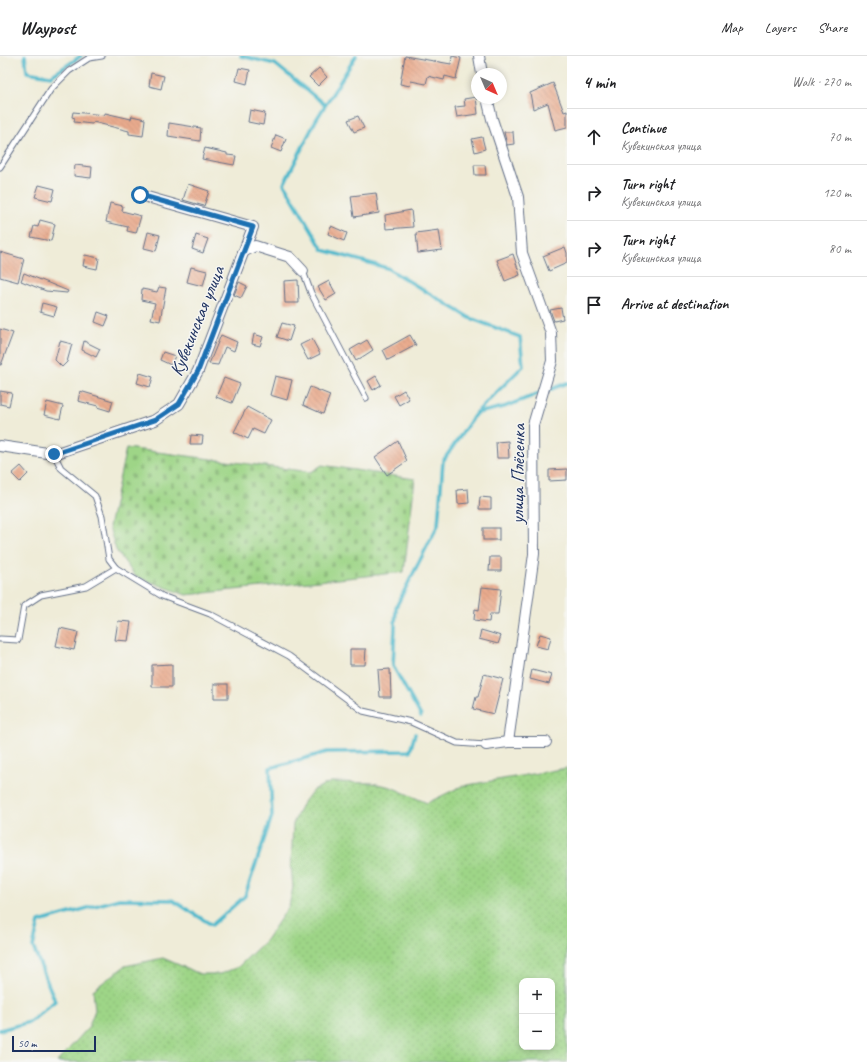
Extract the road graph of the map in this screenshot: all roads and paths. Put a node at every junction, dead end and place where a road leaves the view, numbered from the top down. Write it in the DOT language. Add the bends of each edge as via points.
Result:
graph roads {
  1 [pos="102,56"];
  2 [pos="479,56"];
  3 [pos="481,68"];
  4 [pos="489,104"];
  5 [pos="0,166"];
  6 [pos="140,195"];
  7 [pos="243,252"];
  8 [pos="303,272"];
  9 [pos="366,398"];
  10 [pos="0,446"];
  11 [pos="54,454"];
  12 [pos="116,568"];
  13 [pos="0,639"];
  14 [pos="508,742"];
  15 [pos="546,742"];
  16 [pos="486,746"];
  1 -- 5 [label="lane" via="89,58 51,89"];
  2 -- 3 [label="street"];
  4 -- 14 [label="street, улица Плёсенка" via="518,197 522,253 551,333 552,361 533,425 534,554"];
  6 -- 7 [label="street, Кувекинская улица" via="253,227"];
  7 -- 8 [label="street" via="254,246 290,257"];
  7 -- 11 [label="street, Кувекинская улица" via="198,371 179,404 155,420"];
  8 -- 9 [label="lane" via="311,293"];
  10 -- 11 [label="street, Кувекинская улица"];
  11 -- 12 [label="lane" via="61,468 96,496 109,559"];
  12 -- 13 [label="lane" via="86,586 41,595 24,606 18,640"];
  12 -- 16 [label="lane" via="162,596 210,614 289,656 363,711 411,722 457,743"];
  14 -- 15 [label="street"];
  14 -- 16 [label="street"];
}
